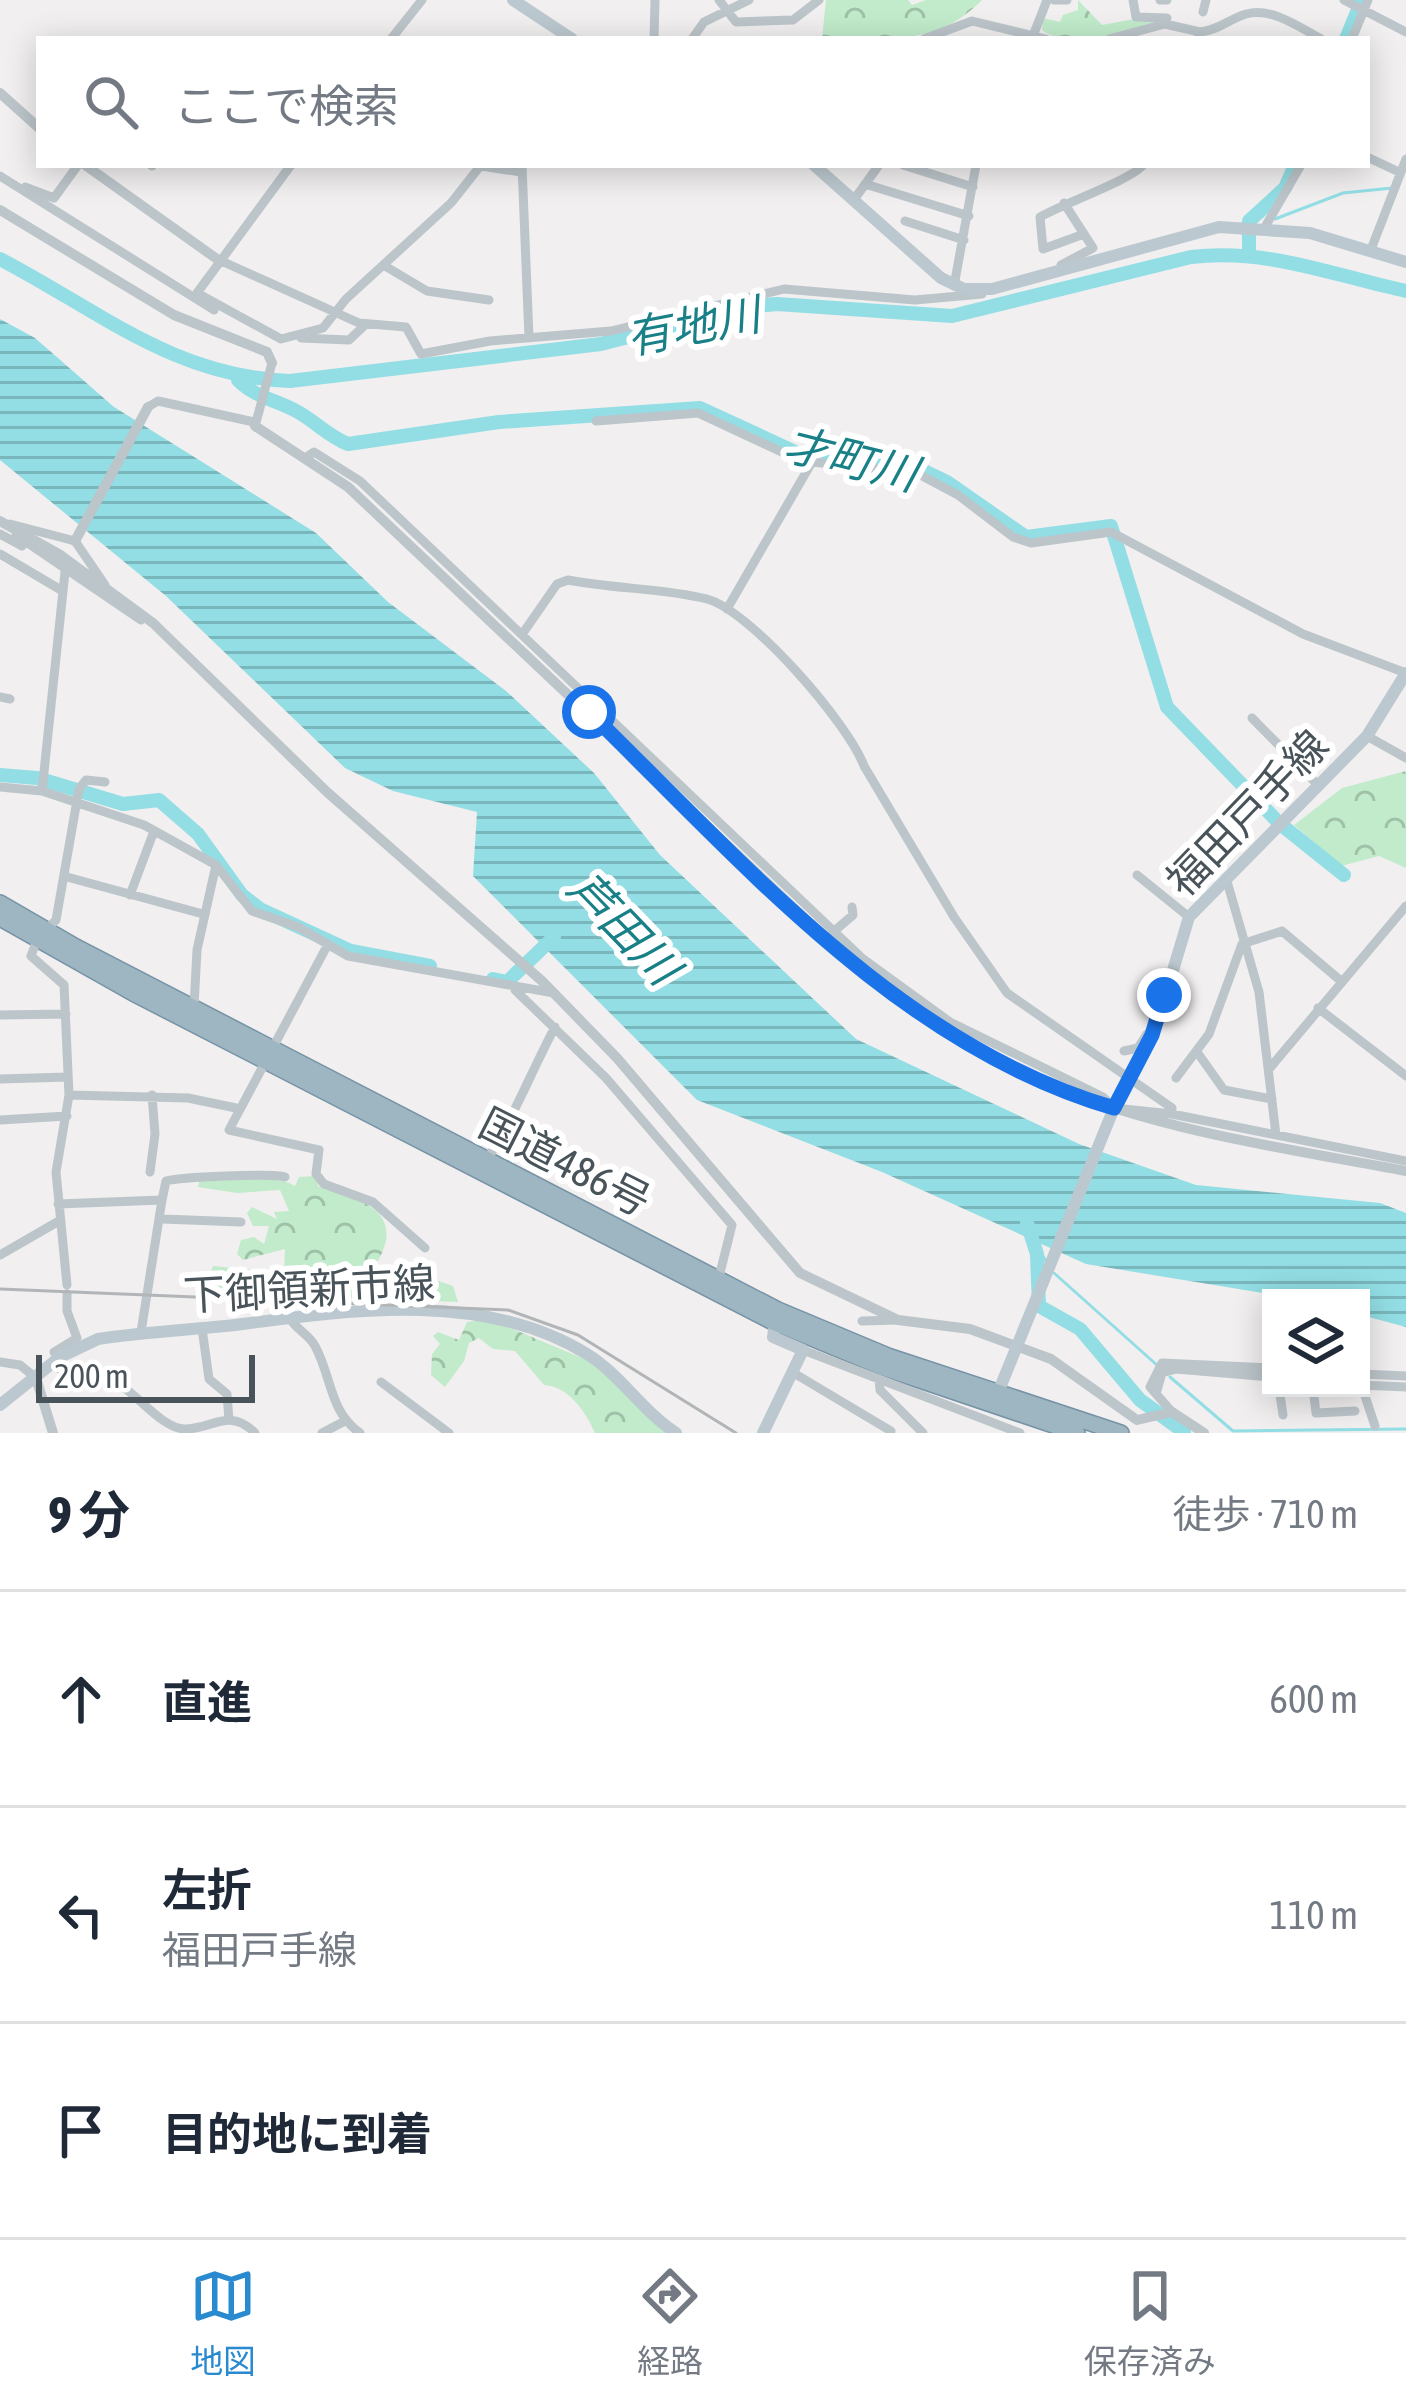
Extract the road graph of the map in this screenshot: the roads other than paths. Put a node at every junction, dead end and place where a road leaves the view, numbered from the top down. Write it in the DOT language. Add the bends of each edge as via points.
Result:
graph roads {
  1 [pos="422,0"];
  2 [pos="513,0"];
  3 [pos="655,0"];
  4 [pos="719,0"];
  5 [pos="749,0"];
  6 [pos="819,0"];
  7 [pos="1050,0"];
  8 [pos="1066,0"];
  9 [pos="1344,0"];
  10 [pos="1368,0"];
  11 [pos="1135,1"];
  12 [pos="1361,10"];
  13 [pos="726,11"];
  14 [pos="1172,24"];
  15 [pos="1406,32"];
  16 [pos="393,36"];
  17 [pos="567,36"];
  18 [pos="654,36"];
  19 [pos="694,36"];
  20 [pos="936,36"];
  21 [pos="1033,36"];
  22 [pos="1122,36"];
  23 [pos="1199,36"];
  24 [pos="1316,36"];
  25 [pos="1353,36"];
  26 [pos="0,93"];
  27 [pos="36,125"];
  28 [pos="1370,158"];
  29 [pos="1406,159"];
  30 [pos="79,168"];
  31 [pos="85,168"];
  32 [pos="289,168"];
  33 [pos="479,168"];
  34 [pos="817,168"];
  35 [pos="834,168"];
  36 [pos="877,168"];
  37 [pos="912,168"];
  38 [pos="976,168"];
  39 [pos="1141,168"];
  40 [pos="1300,168"];
  41 [pos="521,169"];
  42 [pos="1399,172"];
  43 [pos="0,176"];
  44 [pos="827,177"];
  45 [pos="14,184"];
  46 [pos="865,184"];
  47 [pos="974,188"];
  48 [pos="914,199"];
  49 [pos="853,200"];
  50 [pos="1064,203"];
  51 [pos="0,210"];
  52 [pos="969,216"];
  53 [pos="905,221"];
  54 [pos="1254,226"];
  55 [pos="1084,234"];
  56 [pos="897,239"];
  57 [pos="964,240"];
  58 [pos="1370,252"];
  59 [pos="217,260"];
  60 [pos="1406,262"];
  61 [pos="385,266"];
  62 [pos="1046,274"];
  63 [pos="954,286"];
  64 [pos="992,289"];
  65 [pos="489,300"];
  66 [pos="337,311"];
  67 [pos="242,321"];
  68 [pos="366,324"];
  69 [pos="295,335"];
  70 [pos="529,338"];
  71 [pos="281,339"];
  72 [pos="272,362"];
  73 [pos="148,407"];
  74 [pos="596,421"];
  75 [pos="254,422"];
  76 [pos="308,456"];
  77 [pos="812,462"];
  78 [pos="2,526"];
  79 [pos="75,541"];
  80 [pos="0,554"];
  81 [pos="65,572"];
  82 [pos="105,585"];
  83 [pos="61,590"];
  84 [pos="727,609"];
  85 [pos="153,623"];
  86 [pos="523,633"];
  87 [pos="1406,673"];
  88 [pos="1252,718"];
  89 [pos="1367,736"];
  90 [pos="1406,758"];
  91 [pos="105,782"];
  92 [pos="42,784"];
  93 [pos="1317,784"];
  94 [pos="0,787"];
  95 [pos="79,796"];
  96 [pos="154,831"];
  97 [pos="216,866"];
  98 [pos="1138,875"];
  99 [pos="67,878"];
  100 [pos="1226,878"];
  101 [pos="130,895"];
  102 [pos="0,903"];
  103 [pos="1406,906"];
  104 [pos="852,907"];
  105 [pos="203,914"];
  106 [pos="0,917"];
  107 [pos="1189,917"];
  108 [pos="832,933"];
  109 [pos="41,936"];
  110 [pos="1247,944"];
  111 [pos="327,946"];
  112 [pos="863,959"];
  113 [pos="871,977"];
  114 [pos="1341,981"];
  115 [pos="514,988"];
  116 [pos="554,994"];
  117 [pos="1318,1008"];
  118 [pos="194,1010"];
  119 [pos="66,1014"];
  120 [pos="0,1015"];
  121 [pos="555,1027"];
  122 [pos="1152,1035"];
  123 [pos="1124,1052"];
  124 [pos="1198,1052"];
  125 [pos="269,1056"];
  126 [pos="1269,1069"];
  127 [pos="1406,1076"];
  128 [pos="68,1077"];
  129 [pos="1176,1078"];
  130 [pos="0,1079"];
  131 [pos="1128,1079"];
  132 [pos="69,1095"];
  133 [pos="152,1095"];
  134 [pos="1273,1099"];
  135 [pos="236,1108"];
  136 [pos="1113,1110"];
  137 [pos="1172,1114"];
  138 [pos="67,1116"];
  139 [pos="0,1120"];
  140 [pos="1276,1136"];
  141 [pos="1406,1159"];
  142 [pos="485,1162"];
  143 [pos="1406,1171"];
  144 [pos="150,1172"];
  145 [pos="286,1177"];
  146 [pos="163,1200"];
  147 [pos="58,1204"];
  148 [pos="163,1219"];
  149 [pos="59,1222"];
  150 [pos="241,1222"];
  151 [pos="425,1248"];
  152 [pos="0,1256"];
  153 [pos="718,1281"];
  154 [pos="776,1316"];
  155 [pos="289,1317"];
  156 [pos="898,1320"];
  157 [pos="862,1321"];
  158 [pos="202,1328"];
  159 [pos="141,1332"];
  160 [pos="1019,1338"];
  161 [pos="803,1351"];
  162 [pos="56,1360"];
  163 [pos="0,1362"];
  164 [pos="1262,1368"];
  165 [pos="792,1372"];
  166 [pos="1370,1374"];
  167 [pos="1262,1376"];
  168 [pos="1406,1376"];
  169 [pos="36,1378"];
  170 [pos="879,1380"];
  171 [pos="381,1382"];
  172 [pos="1370,1385"];
  173 [pos="1406,1387"];
  174 [pos="1281,1397"];
  175 [pos="1314,1397"];
  176 [pos="1365,1397"];
  177 [pos="1156,1398"];
  178 [pos="994,1400"];
  179 [pos="0,1405"];
  180 [pos="1172,1412"];
  181 [pos="1355,1412"];
  182 [pos="903,1413"];
  183 [pos="1283,1415"];
  184 [pos="229,1420"];
  185 [pos="345,1421"];
  186 [pos="1375,1426"];
  187 [pos="891,1432"];
  188 [pos="53,1433"];
  189 [pos="255,1433"];
  190 [pos="322,1433"];
  191 [pos="360,1433"];
  192 [pos="449,1433"];
  193 [pos="676,1433"];
  194 [pos="763,1433"];
  195 [pos="923,1433"];
  196 [pos="1020,1433"];
  197 [pos="1077,1433"];
  198 [pos="1121,1433"];
  199 [pos="1204,1433"];
  1 -- 16 [label="street"];
  2 -- 17 [label="main road"];
  3 -- 18 [label="street"];
  4 -- 13 [label="street"];
  5 -- 13 [label="street"];
  6 -- 13 [label="street" via="794,20 736,22"];
  7 -- 8 [label="street"];
  7 -- 21 [label="street"];
  9 -- 12 [label="street"];
  10 -- 12 [label="street"];
  11 -- 14 [label="street" via="1136,17"];
  12 -- 15 [label="street"];
  12 -- 25 [label="street"];
  13 -- 19 [label="street"];
  14 -- 22 [label="street"];
  14 -- 23 [label="street"];
  20 -- 21 [label="street" via="972,21"];
  23 -- 24 [label="street" via="1252,12"];
  26 -- 27 [label="street"];
  28 -- 42 [label="street"];
  29 -- 42 [label="street"];
  30 -- 45 [label="street" via="54,198"];
  31 -- 59 [label="street"];
  32 -- 59 [label="street"];
  33 -- 61 [label="street"];
  34 -- 44 [label="main road"];
  35 -- 44 [label="street"];
  36 -- 46 [label="street"];
  37 -- 47 [label="street"];
  38 -- 47 [label="street"];
  39 -- 50 [label="street"];
  40 -- 54 [label="street" via="1285,202"];
  41 -- 70 [label="street"];
  42 -- 58 [label="street"];
  43 -- 45 [label="street"];
  44 -- 49 [label="main road"];
  45 -- 67 [label="street" via="186,296"];
  46 -- 48 [label="street"];
  46 -- 49 [label="street"];
  47 -- 52 [label="street"];
  48 -- 52 [label="street"];
  48 -- 53 [label="street"];
  49 -- 56 [label="main road"];
  50 -- 55 [label="street"];
  50 -- 55 [label="street" via="1040,217 1043,249"];
  51 -- 72 [label="street" via="174,315 266,352"];
  52 -- 57 [label="street"];
  53 -- 56 [label="street"];
  53 -- 57 [label="street"];
  54 -- 58 [label="main road"];
  54 -- 62 [label="main road" via="1219,227"];
  55 -- 62 [label="street" via="1093,248 1088,254"];
  56 -- 63 [label="main road"];
  57 -- 63 [label="street"];
  58 -- 60 [label="main road"];
  59 -- 66 [label="street"];
  59 -- 67 [label="street" via="197,293"];
  61 -- 65 [label="street" via="427,291"];
  61 -- 66 [label="street"];
  62 -- 64 [label="main road"];
  63 -- 64 [label="main road"];
  64 -- 70 [label="street" via="915,300 784,290 611,331"];
  66 -- 68 [label="street"];
  66 -- 69 [label="street" via="323,328"];
  67 -- 71 [label="street"];
  68 -- 69 [label="street" via="349,340"];
  68 -- 70 [label="street" via="406,327 421,354"];
  69 -- 71 [label="street"];
  71 -- 72 [label="street"];
  72 -- 75 [label="street"];
  73 -- 75 [label="street" via="158,401"];
  73 -- 79 [label="street"];
  74 -- 77 [label="street" via="698,412"];
  75 -- 76 [label="street"];
  76 -- 86 [label="street" via="314,452 360,482"];
  76 -- 113 [label="street"];
  77 -- 84 [label="street"];
  77 -- 87 [label="street" via="915,472 1031,542 1111,532 1303,634"];
  78 -- 79 [label="street"];
  78 -- 81 [label="street"];
  78 -- 82 [label="street"];
  79 -- 82 [label="street"];
  80 -- 83 [label="street"];
  81 -- 83 [label="street"];
  81 -- 85 [label="street"];
  82 -- 85 [label="street"];
  83 -- 92 [label="street"];
  84 -- 86 [label="street" via="568,580"];
  84 -- 131 [label="street" via="853,736 995,980"];
  85 -- 116 [label="street"];
  86 -- 108 [label="street"];
  87 -- 89 [label="main road, 福田戸手線"];
  88 -- 93 [label="street"];
  89 -- 90 [label="street"];
  89 -- 93 [label="main road, 福田戸手線"];
  91 -- 95 [label="street" via="86,780"];
  92 -- 94 [label="street"];
  92 -- 95 [label="street"];
  93 -- 100 [label="main road, 福田戸手線"];
  95 -- 96 [label="street"];
  95 -- 99 [label="street"];
  96 -- 97 [label="street"];
  96 -- 101 [label="street"];
  97 -- 105 [label="street"];
  97 -- 111 [label="street" via="252,910"];
  98 -- 107 [label="street"];
  99 -- 101 [label="street"];
  99 -- 109 [label="street" via="56,920"];
  100 -- 107 [label="main road, 福田戸手線"];
  100 -- 110 [label="street"];
  101 -- 105 [label="street"];
  102 -- 109 [label="highway, 国道486号"];
  103 -- 114 [label="street"];
  104 -- 108 [label="street"];
  105 -- 118 [label="street"];
  106 -- 109 [label="highway, 国道486号"];
  107 -- 122 [label="main road, 福田戸手線"];
  108 -- 112 [label="street"];
  109 -- 118 [label="highway, 国道486号"];
  109 -- 119 [label="street" via="31,956 64,985"];
  109 -- 125 [label="highway, 国道486号"];
  110 -- 114 [label="street" via="1282,931"];
  110 -- 124 [label="street"];
  110 -- 126 [label="street"];
  111 -- 115 [label="street"];
  111 -- 125 [label="street"];
  112 -- 113 [label="street"];
  112 -- 136 [label="street" via="950,1022"];
  113 -- 136 [label="street" via="1024,1072"];
  114 -- 117 [label="street"];
  115 -- 116 [label="street"];
  115 -- 121 [label="street"];
  116 -- 156 [label="street" via="800,1273"];
  117 -- 126 [label="street"];
  117 -- 127 [label="street"];
  118 -- 125 [label="highway, 国道486号"];
  119 -- 120 [label="street"];
  119 -- 128 [label="street"];
  121 -- 142 [label="street"];
  121 -- 153 [label="street" via="732,1225"];
  122 -- 123 [label="street"];
  122 -- 131 [label="main road, 福田戸手線"];
  124 -- 129 [label="street"];
  124 -- 134 [label="street" via="1224,1090"];
  125 -- 135 [label="street"];
  125 -- 142 [label="highway, 国道486号"];
  125 -- 154 [label="highway, 国道486号"];
  126 -- 134 [label="street"];
  128 -- 130 [label="street"];
  128 -- 132 [label="street"];
  131 -- 136 [label="main road, 福田戸手線"];
  131 -- 137 [label="street"];
  132 -- 133 [label="street"];
  132 -- 138 [label="street"];
  133 -- 135 [label="street"];
  133 -- 144 [label="street"];
  134 -- 140 [label="street"];
  135 -- 151 [label="street" via="229,1130 319,1150 316,1174 324,1184 373,1202"];
  136 -- 137 [label="street"];
  136 -- 143 [label="street"];
  136 -- 160 [label="main road, 福田戸手線"];
  137 -- 140 [label="street"];
  138 -- 139 [label="street"];
  138 -- 147 [label="street"];
  140 -- 141 [label="street"];
  142 -- 153 [label="highway, 国道486号"];
  145 -- 146 [label="street" via="189,1173 166,1181"];
  146 -- 147 [label="street"];
  146 -- 148 [label="street"];
  147 -- 149 [label="street"];
  148 -- 150 [label="street"];
  148 -- 159 [label="street"];
  149 -- 152 [label="street"];
  149 -- 162 [label="street" via="77,1338 54,1352"];
  153 -- 154 [label="highway, 国道486号"];
  154 -- 161 [label="main road" via="773,1337"];
  154 -- 178 [label="highway, 国道486号"];
  155 -- 158 [label="main road, 下御領新市線"];
  155 -- 185 [label="street" via="312,1341"];
  155 -- 193 [label="main road, 下御領新市線" via="374,1310 512,1320 590,1356"];
  156 -- 157 [label="street"];
  156 -- 160 [label="street"];
  158 -- 159 [label="main road, 下御領新市線"];
  158 -- 184 [label="street" via="209,1379 226,1394"];
  159 -- 162 [label="main road, 下御領新市線" via="98,1339"];
  160 -- 178 [label="main road, 福田戸手線"];
  160 -- 180 [label="street" via="1137,1420"];
  161 -- 165 [label="main road"];
  161 -- 170 [label="street"];
  162 -- 169 [label="main road, 下御領新市線"];
  162 -- 184 [label="street" via="64,1374 120,1385 176,1428"];
  163 -- 169 [label="street"];
  164 -- 177 [label="street" via="1162,1363 1149,1379"];
  165 -- 187 [label="street"];
  165 -- 194 [label="main road"];
  166 -- 168 [label="street"];
  167 -- 177 [label="street" via="1176,1369 1162,1373"];
  169 -- 179 [label="main road, 下御領新市線"];
  169 -- 188 [label="street"];
  170 -- 182 [label="street"];
  170 -- 196 [label="street"];
  171 -- 192 [label="street"];
  172 -- 173 [label="street"];
  174 -- 183 [label="street"];
  175 -- 181 [label="street" via="1316,1413"];
  176 -- 186 [label="street"];
  177 -- 180 [label="street"];
  178 -- 197 [label="highway, 国道486号"];
  178 -- 198 [label="highway, 国道486号"];
  180 -- 199 [label="street"];
  182 -- 187 [label="street"];
  182 -- 195 [label="street"];
  184 -- 189 [label="street"];
  185 -- 190 [label="street"];
  185 -- 191 [label="street"];
}
